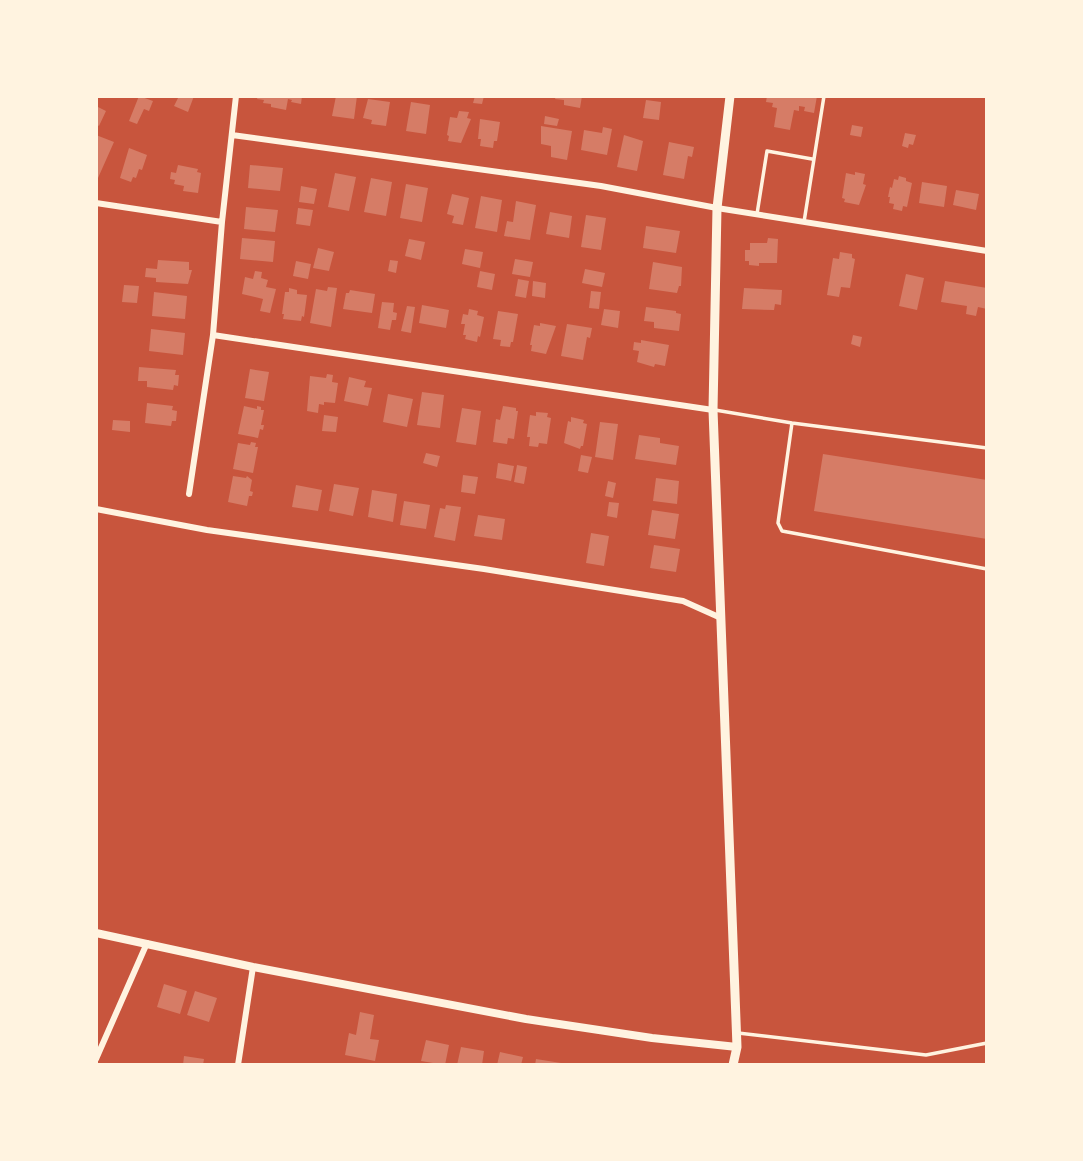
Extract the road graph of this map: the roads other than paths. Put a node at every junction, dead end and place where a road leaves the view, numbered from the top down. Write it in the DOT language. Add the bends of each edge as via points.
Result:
graph roads {
  1 [pos="236,96"];
  2 [pos="730,96"];
  3 [pos="824,96"];
  4 [pos="232,135"];
  5 [pos="813,159"];
  6 [pos="96,203"];
  7 [pos="718,208"];
  8 [pos="757,215"];
  9 [pos="222,222"];
  10 [pos="804,222"];
  11 [pos="987,251"];
  12 [pos="213,335"];
  13 [pos="713,410"];
  14 [pos="792,423"];
  15 [pos="987,448"];
  16 [pos="189,494"];
  17 [pos="96,509"];
  18 [pos="987,569"];
  19 [pos="721,618"];
  20 [pos="96,933"];
  21 [pos="146,943"];
  22 [pos="253,967"];
  23 [pos="736,1033"];
  24 [pos="987,1043"];
  25 [pos="737,1048"];
  26 [pos="96,1059"];
  27 [pos="238,1065"];
  28 [pos="733,1065"];
  1 -- 4 [label="street"];
  2 -- 7 [label="main road"];
  3 -- 5 [label="lane"];
  4 -- 7 [label="street" via="601,186"];
  4 -- 9 [label="street"];
  5 -- 8 [label="lane" via="766,151"];
  5 -- 10 [label="lane"];
  6 -- 9 [label="street"];
  7 -- 8 [label="street"];
  7 -- 13 [label="main road"];
  8 -- 10 [label="street"];
  9 -- 12 [label="street"];
  10 -- 11 [label="street"];
  12 -- 13 [label="street"];
  12 -- 16 [label="street"];
  13 -- 14 [label="lane"];
  13 -- 19 [label="main road"];
  14 -- 15 [label="lane"];
  14 -- 18 [label="lane" via="778,523 782,531"];
  17 -- 19 [label="street" via="207,530 683,601"];
  19 -- 23 [label="main road"];
  20 -- 21 [label="street"];
  21 -- 22 [label="street"];
  21 -- 26 [label="street"];
  22 -- 25 [label="street" via="526,1019"];
  22 -- 27 [label="street"];
  23 -- 24 [label="lane" via="926,1055"];
  23 -- 25 [label="main road"];
  25 -- 28 [label="main road"];
}
